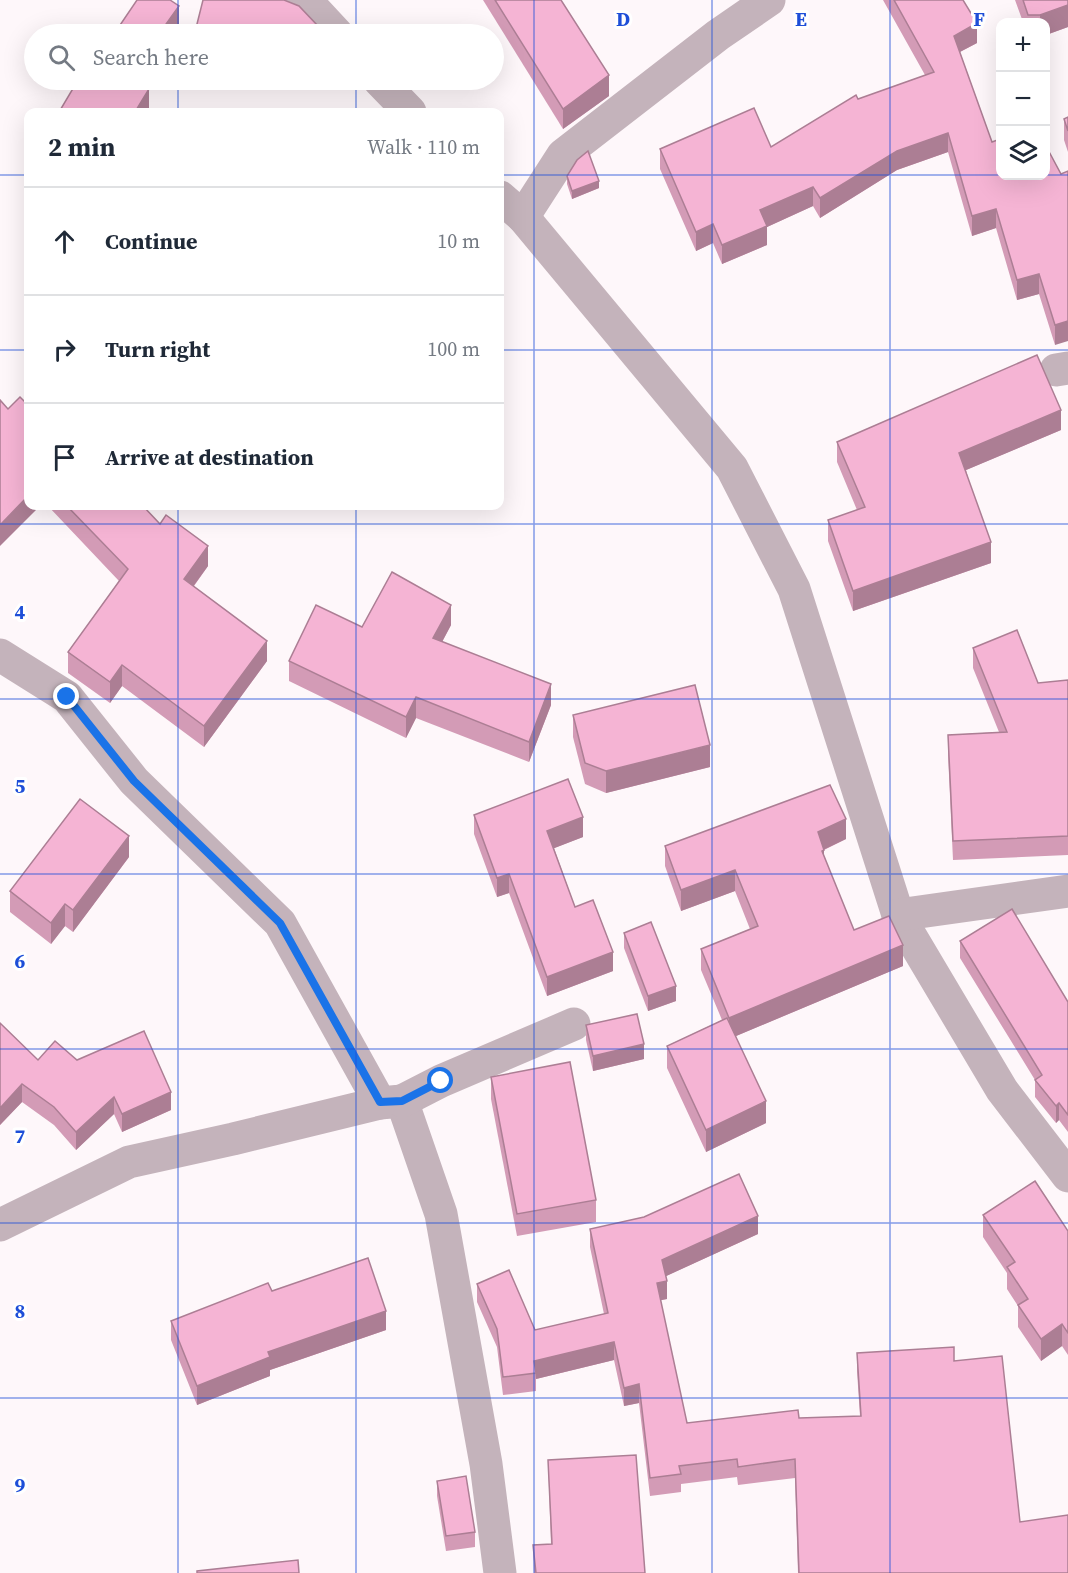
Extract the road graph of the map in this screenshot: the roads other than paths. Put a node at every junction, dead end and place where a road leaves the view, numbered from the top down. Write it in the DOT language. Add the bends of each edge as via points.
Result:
graph roads {
  1 [pos="300,0"];
  2 [pos="769,0"];
  3 [pos="328,24"];
  4 [pos="389,90"];
  5 [pos="406,108"];
  6 [pos="511,207"];
  7 [pos="0,655"];
  8 [pos="1068,891"];
  9 [pos="898,915"];
  10 [pos="574,1024"];
  11 [pos="391,1102"];
  12 [pos="1068,1176"];
  13 [pos="0,1225"];
  14 [pos="500,1573"];
  1 -- 3 [label="street"];
  2 -- 6 [label="street" via="717,34 563,154"];
  4 -- 5 [label="street"];
  6 -- 9 [label="street" via="732,468 794,589"];
  7 -- 11 [label="street" via="67,697 134,781 280,923"];
  8 -- 9 [label="street"];
  9 -- 12 [label="street" via="1002,1090"];
  10 -- 11 [label="street"];
  11 -- 13 [label="street" via="129,1162"];
  11 -- 14 [label="street" via="441,1214 486,1464"];
}
